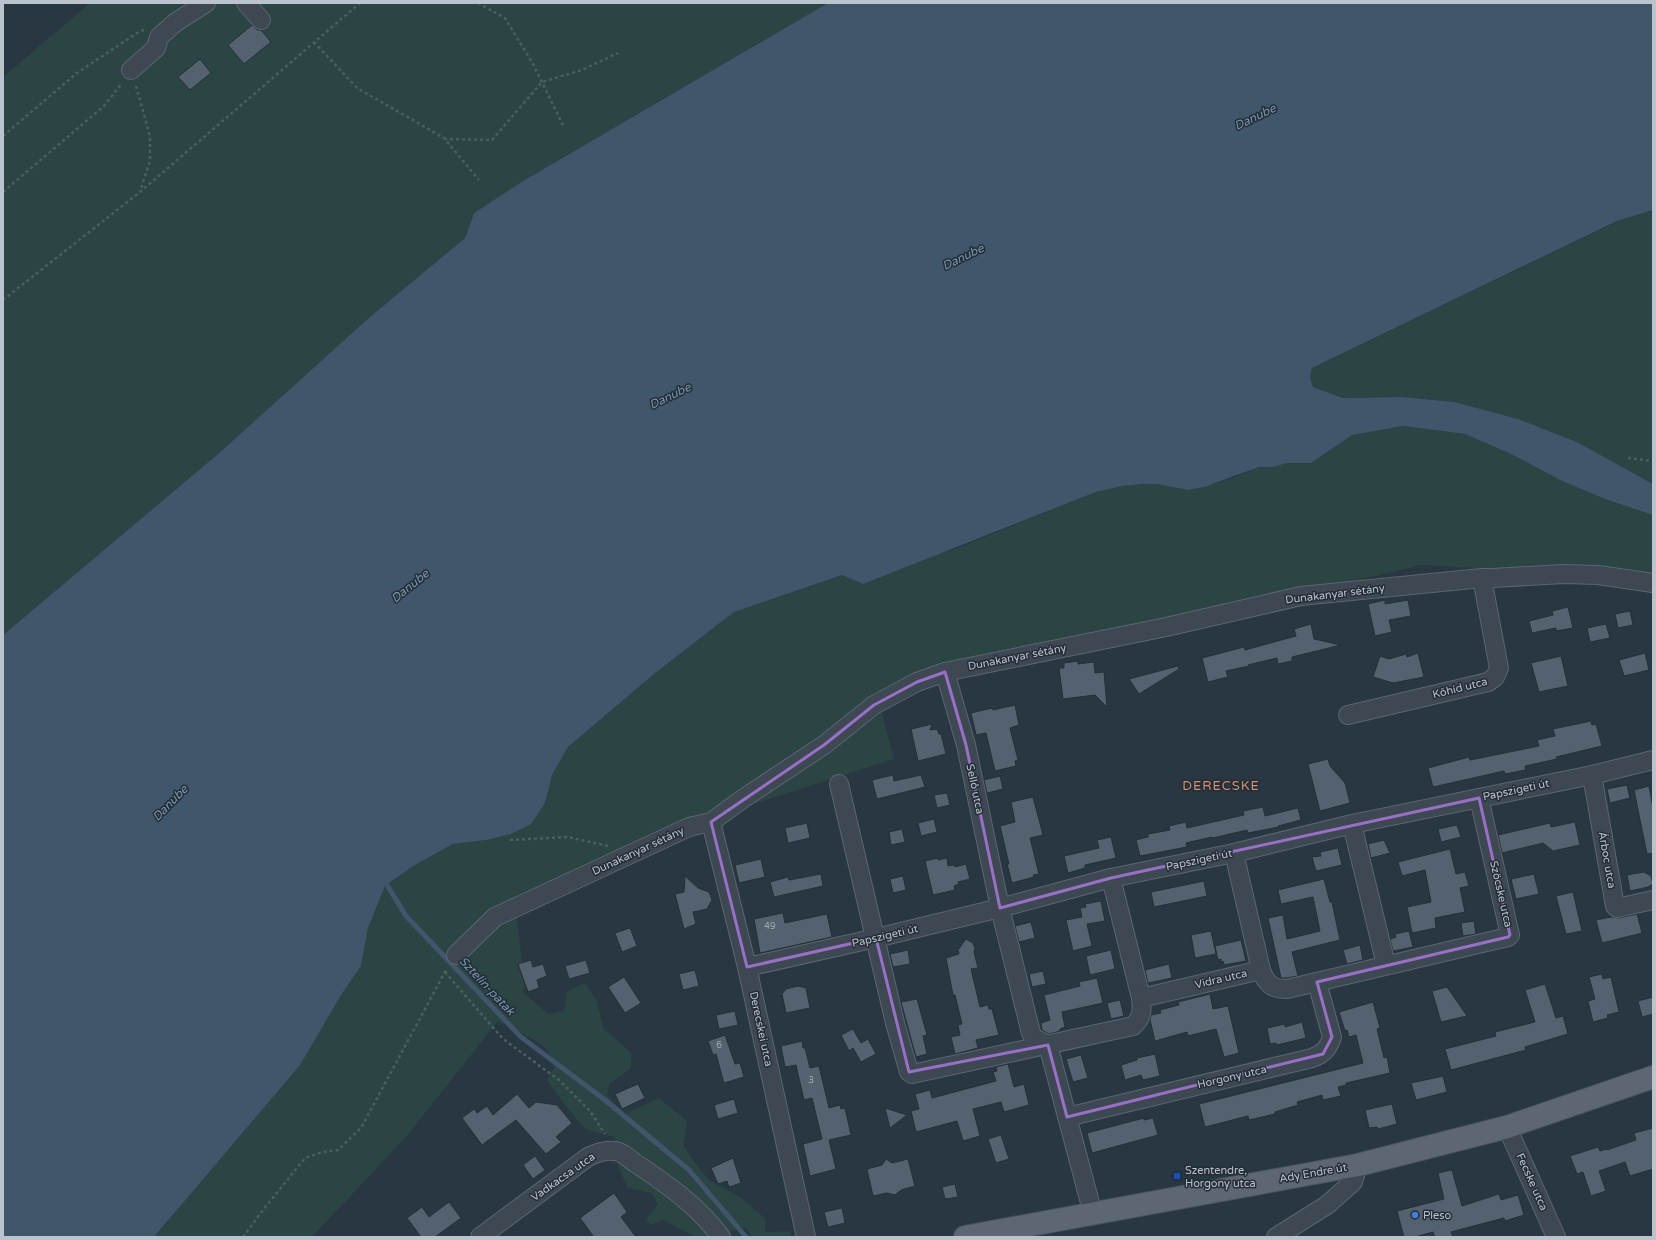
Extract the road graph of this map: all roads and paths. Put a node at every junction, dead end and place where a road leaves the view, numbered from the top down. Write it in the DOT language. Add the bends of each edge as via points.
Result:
graph roads {
  1 [pos="206,3"];
  2 [pos="246,3"];
  3 [pos="360,3"];
  4 [pos="478,3"];
  5 [pos="261,20"];
  6 [pos="147,29"];
  7 [pos="314,42"];
  8 [pos="618,53"];
  9 [pos="132,70"];
  10 [pos="542,82"];
  11 [pos="563,126"];
  12 [pos="3,136"];
  13 [pos="444,138"];
  14 [pos="479,180"];
  15 [pos="3,192"];
  16 [pos="140,192"];
  17 [pos="3,300"];
  18 [pos="1628,458"];
  19 [pos="1653,462"];
  20 [pos="1482,578"];
  21 [pos="1653,583"];
  22 [pos="945,672"];
  23 [pos="1348,715"];
  24 [pos="1653,760"];
  25 [pos="1592,775"];
  26 [pos="839,784"];
  27 [pos="1479,798"];
  28 [pos="711,822"];
  29 [pos="1352,824"];
  30 [pos="510,840"];
  31 [pos="636,852"];
  32 [pos="1234,853"];
  33 [pos="1111,878"];
  34 [pos="1653,900"];
  35 [pos="1000,908"];
  36 [pos="876,938"];
  37 [pos="456,955"];
  38 [pos="1386,966"];
  39 [pos="748,967"];
  40 [pos="1261,970"];
  41 [pos="1317,982"];
  42 [pos="1141,998"];
  43 [pos="1048,1045"];
  44 [pos="1653,1077"];
  45 [pos="1067,1117"];
  46 [pos="1507,1126"];
  47 [pos="616,1151"];
  48 [pos="1358,1165"];
  49 [pos="1093,1214"];
  50 [pos="243,1237"];
  51 [pos="480,1237"];
  52 [pos="721,1237"];
  53 [pos="806,1237"];
  54 [pos="965,1237"];
  55 [pos="1276,1237"];
  56 [pos="1556,1237"];
  1 -- 9 [label="street" via="176,22 160,37 156,48"];
  2 -- 5 [label="street"];
  3 -- 7 [label="path"];
  4 -- 10 [label="path" via="505,18"];
  6 -- 12 [label="path" via="140,31 77,73"];
  7 -- 13 [label="path" via="356,88"];
  7 -- 16 [label="path"];
  8 -- 10 [label="path" via="582,70"];
  9 -- 15 [label="path" via="104,106"];
  9 -- 16 [label="path" via="150,136 150,162"];
  10 -- 11 [label="path"];
  10 -- 13 [label="path" via="492,140"];
  13 -- 14 [label="path"];
  16 -- 17 [label="path"];
  18 -- 19 [label="path"];
  20 -- 21 [label="street, Dunakanyar sétány" via="1564,574 1598,575"];
  20 -- 22 [label="street, Dunakanyar sétány" via="1301,596 1166,628"];
  20 -- 23 [label="street, Kőhíd utca" via="1499,668 1495,677 1488,682"];
  22 -- 28 [label="street, Dunakanyar sétány" via="917,682 874,705 824,745"];
  22 -- 35 [label="street, Sellő utca" via="966,745"];
  24 -- 25 [label="street, Papszigeti út"];
  25 -- 27 [label="street, Papszigeti út"];
  25 -- 34 [label="street, Árboc utca" via="1615,906 1617,908"];
  26 -- 36 [label="street"];
  27 -- 29 [label="street, Papszigeti út"];
  27 -- 38 [label="street, Szöcske utca" via="1510,934 1508,937"];
  28 -- 31 [label="street, Dunakanyar sétány" via="689,827"];
  28 -- 39 [label="street, Derecskei utca"];
  29 -- 32 [label="street, Papszigeti út"];
  29 -- 38 [label="street"];
  30 -- 31 [label="path" via="568,837"];
  31 -- 37 [label="street, Dunakanyar sétány" via="496,917"];
  32 -- 33 [label="street, Papszigeti út"];
  32 -- 40 [label="street"];
  33 -- 35 [label="street, Papszigeti út"];
  33 -- 42 [label="street"];
  35 -- 36 [label="street, Papszigeti út"];
  35 -- 43 [label="street" via="1031,1033 1034,1038"];
  36 -- 39 [label="street, Papszigeti út"];
  36 -- 43 [label="street" via="895,1023 909,1072 912,1074"];
  38 -- 41 [label="street, Szöcske utca"];
  39 -- 53 [label="street, Derecskei utca"];
  40 -- 41 [label="street, Vidra utca" via="1265,981 1276,988 1287,989"];
  40 -- 42 [label="street, Vidra utca"];
  41 -- 45 [label="street, Horgony utca" via="1332,1037 1323,1054"];
  42 -- 43 [label="street" via="1142,1014 1133,1026"];
  43 -- 45 [label="street"];
  44 -- 46 [label="main road, Ady Endre út"];
  45 -- 49 [label="street"];
  46 -- 48 [label="main road, Ady Endre út"];
  46 -- 56 [label="street, Fecske utca"];
  47 -- 50 [label="path" via="590,1111 559,1080 503,1039 445,972 361,1128 338,1150 305,1158"];
  47 -- 51 [label="street, Vadkacsa utca" via="601,1151 588,1157"];
  47 -- 52 [label="street" via="656,1176 690,1203"];
  48 -- 49 [label="main road, Ady Endre út"];
  48 -- 55 [label="street" via="1353,1182 1327,1206"];
  49 -- 54 [label="main road, Ady Endre út"];
}
